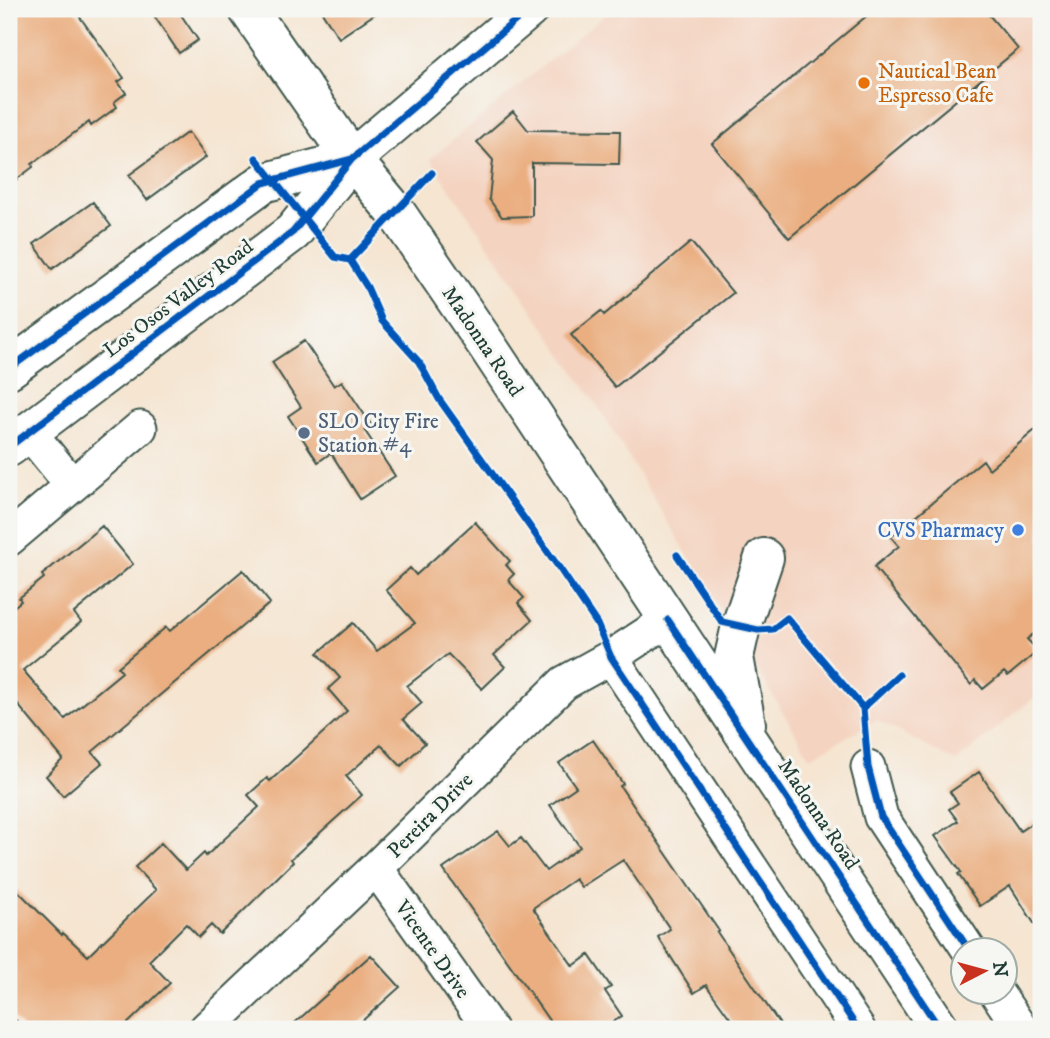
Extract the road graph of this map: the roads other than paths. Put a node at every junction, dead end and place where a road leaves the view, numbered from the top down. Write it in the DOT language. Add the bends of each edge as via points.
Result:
graph roads {
  1 [pos="248,9"];
  2 [pos="528,9"];
  3 [pos="352,159"];
  4 [pos="9,369"];
  5 [pos="140,428"];
  6 [pos="19,440"];
  7 [pos="72,485"];
  8 [pos="9,539"];
  9 [pos="764,558"];
  10 [pos="668,620"];
  11 [pos="611,657"];
  12 [pos="748,740"];
  13 [pos="868,767"];
  14 [pos="376,869"];
  15 [pos="960,936"];
  16 [pos="1005,1006"];
  17 [pos="206,1029"];
  18 [pos="490,1029"];
  19 [pos="858,1029"];
  20 [pos="940,1029"];
  21 [pos="1021,1029"];
  1 -- 3 [label="main road, Madonna Road"];
  2 -- 3 [label="main road, Los Osos Valley Road"];
  3 -- 4 [label="main road, Los Osos Valley Road" via="263,183"];
  3 -- 6 [label="main road, Los Osos Valley Road" via="293,232"];
  3 -- 10 [label="main road, Madonna Road" via="396,211"];
  5 -- 7 [label="street"];
  6 -- 7 [label="street"];
  7 -- 8 [label="street"];
  9 -- 12 [label="main road" via="734,657"];
  10 -- 11 [label="street, Pereira Drive"];
  10 -- 12 [label="main road, Madonna Road"];
  11 -- 14 [label="street, Pereira Drive" via="564,683"];
  11 -- 19 [label="street"];
  12 -- 20 [label="main road, Madonna Road"];
  13 -- 15 [label="street" via="881,817"];
  14 -- 17 [label="street, Pereira Drive"];
  14 -- 18 [label="street, Vicente Drive"];
  16 -- 21 [label="street"];
}
